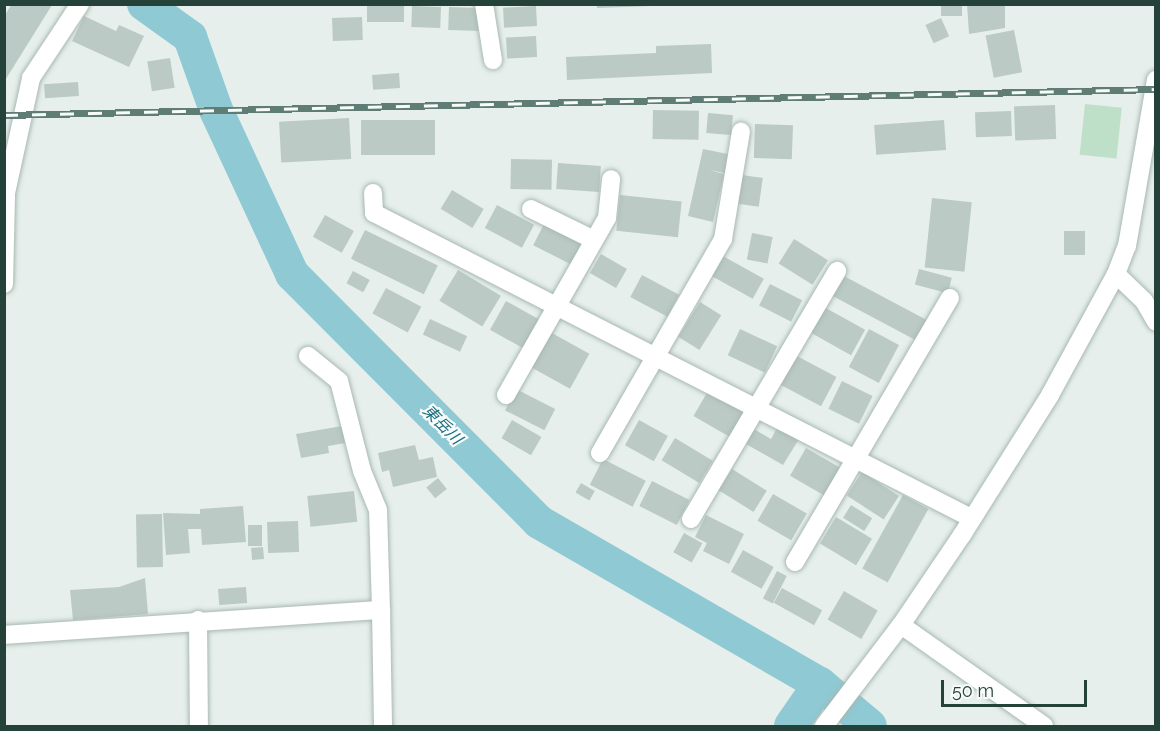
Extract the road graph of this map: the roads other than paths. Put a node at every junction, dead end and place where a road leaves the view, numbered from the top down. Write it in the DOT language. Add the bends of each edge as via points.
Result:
graph roads {
  1 [pos="80,4"];
  2 [pos="484,4"];
  3 [pos="493,60"];
  4 [pos="1155,80"];
  5 [pos="741,132"];
  6 [pos="611,179"];
  7 [pos="5,193"];
  8 [pos="373,193"];
  9 [pos="531,208"];
  10 [pos="594,240"];
  11 [pos="837,271"];
  12 [pos="1116,274"];
  13 [pos="4,284"];
  14 [pos="950,298"];
  15 [pos="557,307"];
  16 [pos="1155,322"];
  17 [pos="308,356"];
  18 [pos="657,358"];
  19 [pos="506,395"];
  20 [pos="757,409"];
  21 [pos="600,453"];
  22 [pos="857,460"];
  23 [pos="971,518"];
  24 [pos="691,519"];
  25 [pos="795,562"];
  26 [pos="381,610"];
  27 [pos="198,621"];
  28 [pos="901,625"];
  29 [pos="4,635"];
  30 [pos="826,723"];
  31 [pos="199,726"];
  32 [pos="383,726"];
  33 [pos="1044,726"];
  1 -- 7 [label="street" via="31,78"];
  2 -- 3 [label="street"];
  4 -- 12 [label="street" via="1127,246"];
  5 -- 18 [label="street" via="723,238"];
  6 -- 10 [label="street" via="607,218"];
  7 -- 13 [label="street"];
  8 -- 15 [label="street" via="374,213"];
  9 -- 10 [label="street"];
  10 -- 15 [label="street"];
  11 -- 20 [label="street"];
  12 -- 16 [label="street" via="1144,301"];
  12 -- 23 [label="street" via="1050,396"];
  14 -- 22 [label="street"];
  15 -- 18 [label="street"];
  15 -- 19 [label="street"];
  17 -- 26 [label="street" via="339,381 362,471 378,510"];
  18 -- 20 [label="street"];
  18 -- 21 [label="street"];
  20 -- 22 [label="street"];
  20 -- 24 [label="street"];
  22 -- 23 [label="street"];
  22 -- 25 [label="street"];
  23 -- 28 [label="street"];
  26 -- 27 [label="street"];
  26 -- 32 [label="street"];
  27 -- 29 [label="street"];
  27 -- 31 [label="street"];
  28 -- 30 [label="street"];
  28 -- 33 [label="street"];
}
